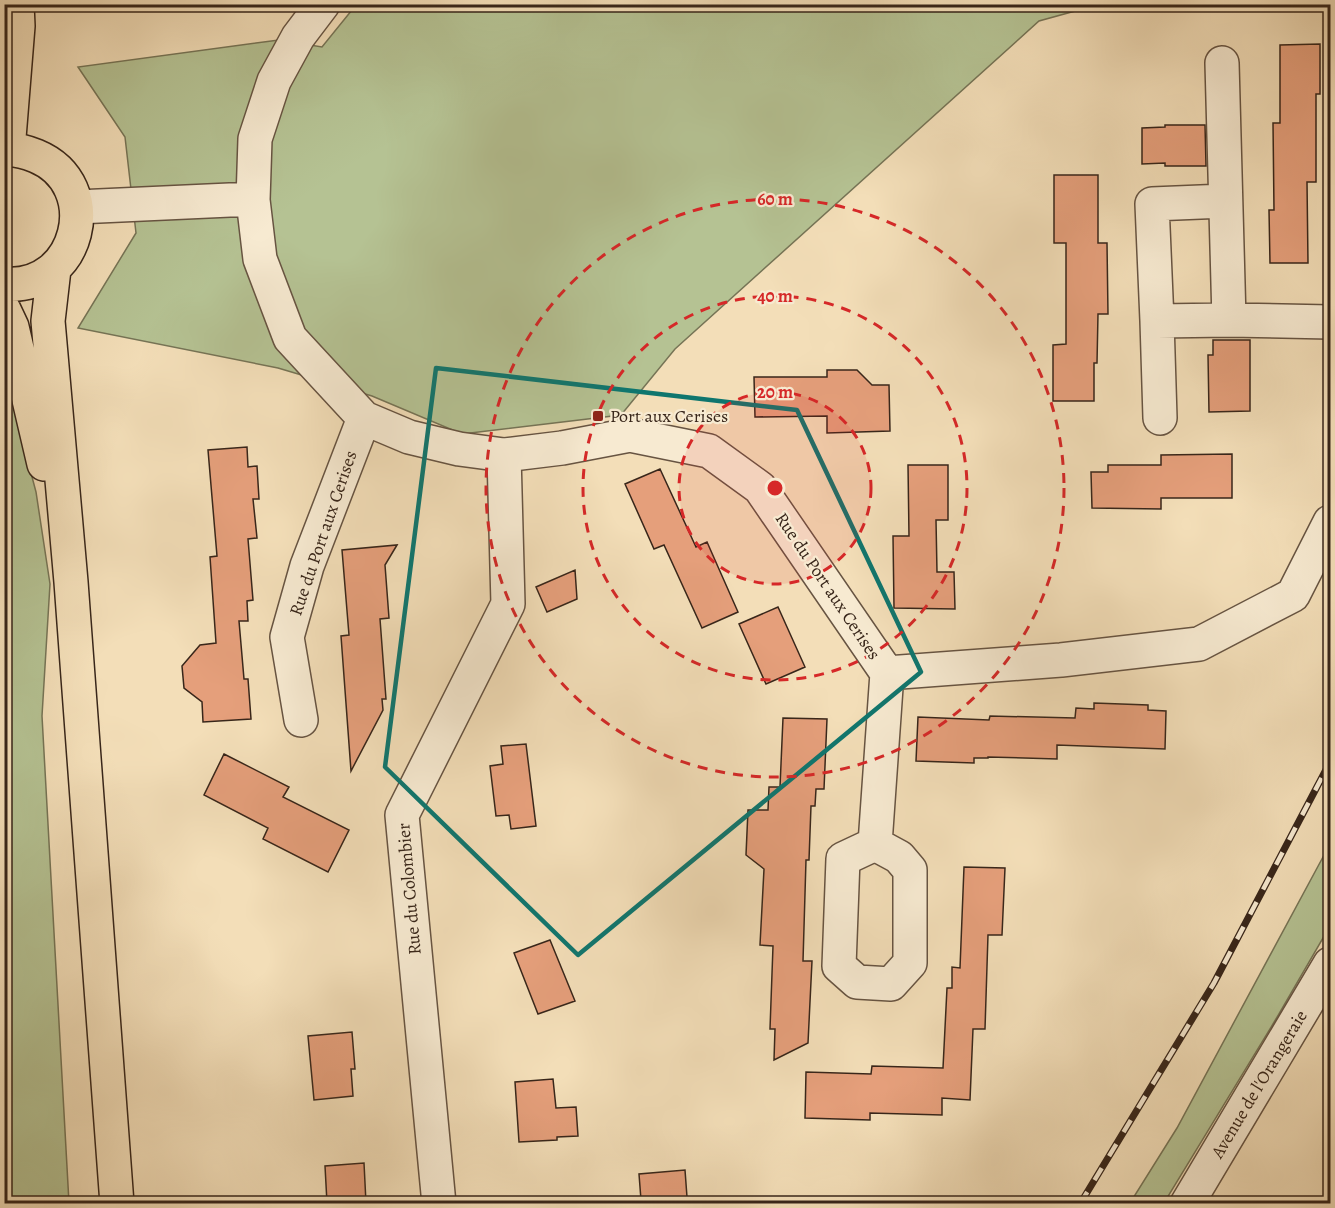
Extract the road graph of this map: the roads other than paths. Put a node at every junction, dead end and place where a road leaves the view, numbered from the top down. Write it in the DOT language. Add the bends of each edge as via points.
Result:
graph roads {
  1 [pos="17,4"];
  2 [pos="323,4"];
  3 [pos="1222,63"];
  4 [pos="6,150"];
  5 [pos="253,200"];
  6 [pos="1225,201"];
  7 [pos="77,207"];
  8 [pos="54,269"];
  9 [pos="4,284"];
  10 [pos="4,310"];
  11 [pos="1229,320"];
  12 [pos="1157,321"];
  13 [pos="1330,322"];
  14 [pos="364,418"];
  15 [pos="1160,418"];
  16 [pos="504,455"];
  17 [pos="1330,522"];
  18 [pos="71,582"];
  19 [pos="887,673"];
  20 [pos="301,720"];
  21 [pos="875,844"];
  22 [pos="1330,964"];
  23 [pos="117,1203"];
  24 [pos="439,1203"];
  25 [pos="1186,1203"];
  1 -- 4 [label="main road"];
  2 -- 5 [label="street, Rue du Port aux Cerises" via="298,37 274,81 255,139"];
  3 -- 6 [label="street"];
  4 -- 7 [label="main road" via="28,152 46,160 60,172"];
  5 -- 7 [label="street"];
  5 -- 14 [label="street, Rue du Port aux Cerises" via="260,259 290,338"];
  6 -- 11 [label="street"];
  6 -- 12 [label="street" via="1152,204"];
  7 -- 8 [label="main road" via="76,230 68,251"];
  8 -- 9 [label="main road" via="35,280"];
  8 -- 18 [label="main road" via="48,321"];
  10 -- 18 [label="main road" via="12,327"];
  11 -- 12 [label="street"];
  11 -- 13 [label="street"];
  12 -- 15 [label="street"];
  14 -- 16 [label="street, Rue du Port aux Cerises" via="409,437"];
  14 -- 20 [label="street, Rue du Port aux Cerises" via="307,566 288,637"];
  16 -- 19 [label="street, Rue du Port aux Cerises" via="630,435 709,451 760,488"];
  16 -- 24 [label="street, Rue du Colombier" via="508,604 402,816"];
  17 -- 19 [label="street, Rue du Port aux Cerises" via="1293,595 1199,644 1061,660"];
  18 -- 23 [label="main road"];
  19 -- 21 [label="street, Rue du Port aux Cerises"];
  22 -- 25 [label="street, Avenue de l'Orangeraie"];
}
